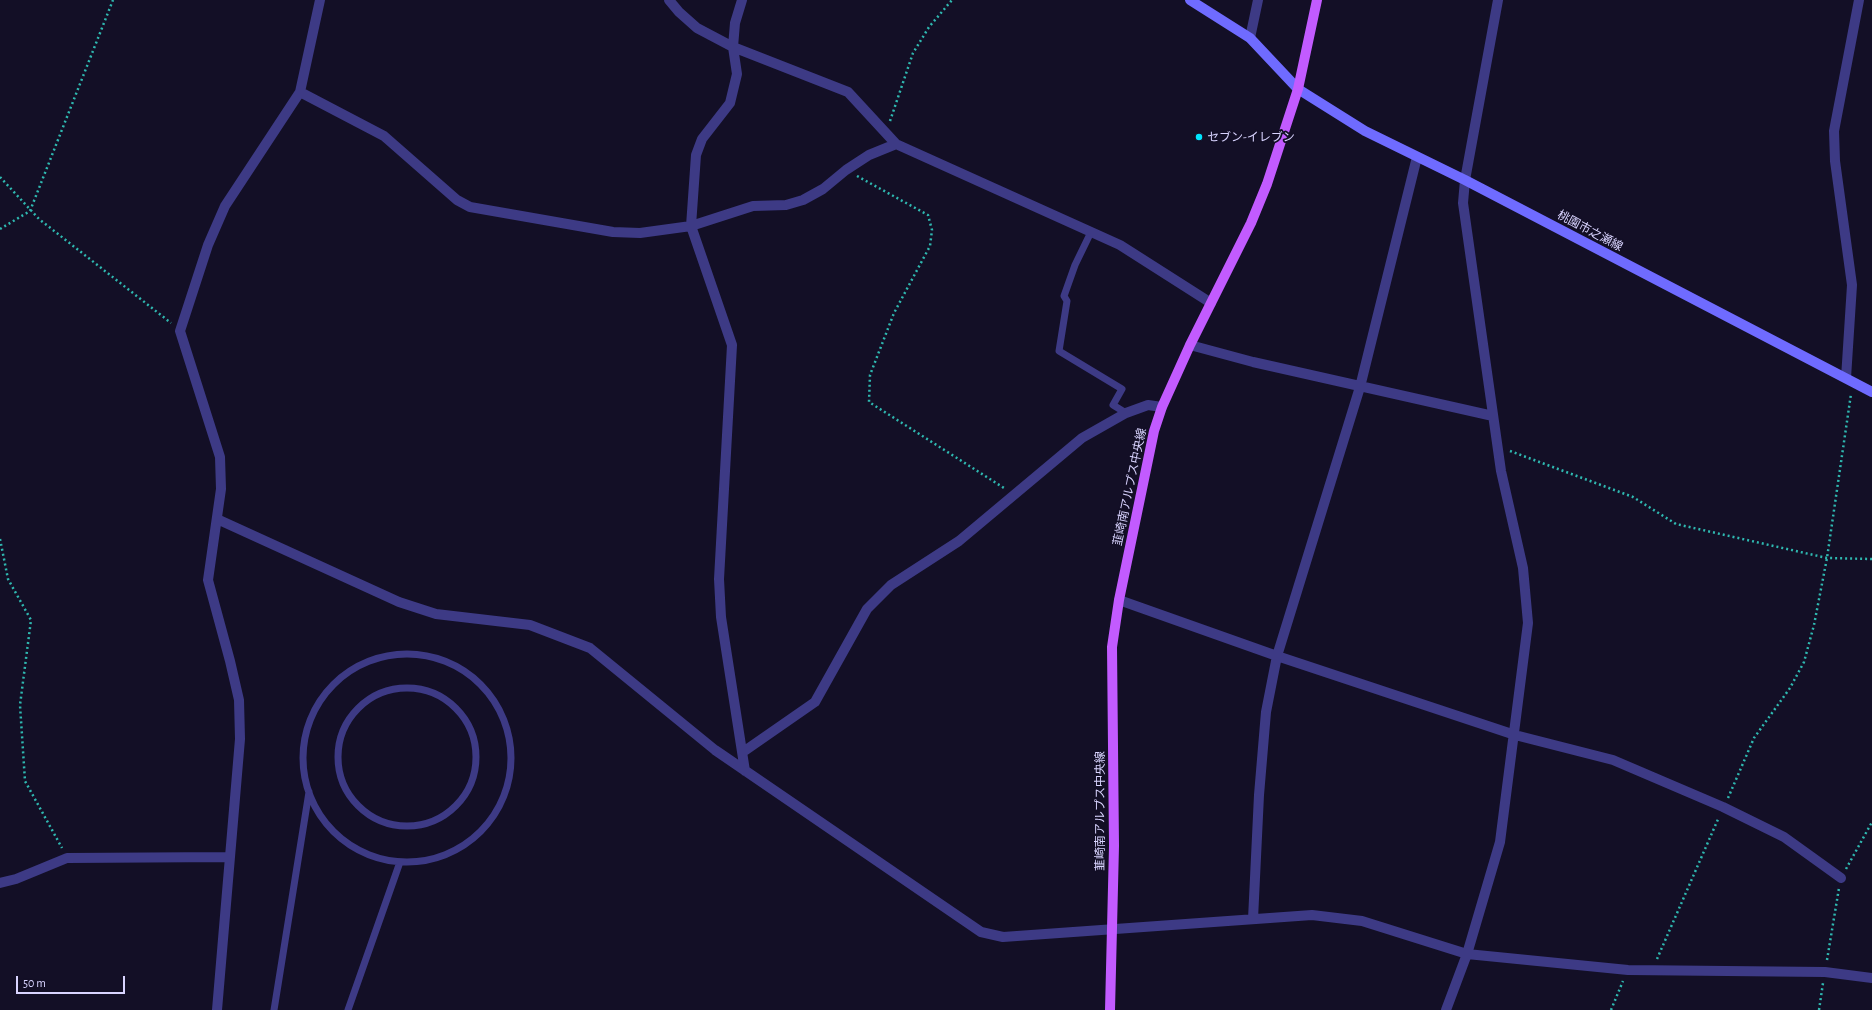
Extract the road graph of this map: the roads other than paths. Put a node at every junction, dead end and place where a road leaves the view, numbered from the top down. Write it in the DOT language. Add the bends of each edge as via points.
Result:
graph roads {
  1 [pos="320,0"];
  2 [pos="669,0"];
  3 [pos="742,0"];
  4 [pos="1190,0"];
  5 [pos="1258,0"];
  6 [pos="1317,0"];
  7 [pos="1498,0"];
  8 [pos="1860,0"];
  9 [pos="1250,38"];
  10 [pos="734,47"];
  11 [pos="1298,89"];
  12 [pos="300,92"];
  13 [pos="896,144"];
  14 [pos="1417,157"];
  15 [pos="1465,180"];
  16 [pos="691,226"];
  17 [pos="1090,232"];
  18 [pos="1211,303"];
  19 [pos="1190,345"];
  20 [pos="1849,380"];
  21 [pos="1360,387"];
  22 [pos="1872,392"];
  23 [pos="1162,407"];
  24 [pos="1126,414"];
  25 [pos="1493,416"];
  26 [pos="217,519"];
  27 [pos="1119,600"];
  28 [pos="1278,656"];
  29 [pos="1515,735"];
  30 [pos="743,752"];
  31 [pos="745,771"];
  32 [pos="469,789"];
  33 [pos="309,792"];
  34 [pos="229,856"];
  35 [pos="400,862"];
  36 [pos="1841,878"];
  37 [pos="0,883"];
  38 [pos="1253,919"];
  39 [pos="1113,930"];
  40 [pos="1466,954"];
  41 [pos="1872,978"];
  42 [pos="216,1010"];
  43 [pos="274,1010"];
  44 [pos="348,1010"];
  45 [pos="1110,1010"];
  46 [pos="1446,1010"];
  1 -- 12 [label="street"];
  2 -- 10 [label="street" via="697,28"];
  3 -- 10 [label="street" via="735,23"];
  4 -- 9 [label="main road, 桃園市之瀬線"];
  5 -- 9 [label="street"];
  6 -- 11 [label="main road, 韮崎南アルプス中央線"];
  7 -- 15 [label="street"];
  8 -- 20 [label="street" via="1834,131 1835,161 1852,285"];
  9 -- 11 [label="main road, 桃園市之瀬線"];
  10 -- 13 [label="street" via="848,92"];
  10 -- 16 [label="street" via="737,74 730,103 702,139 696,155"];
  11 -- 14 [label="main road, 桃園市之瀬線" via="1365,131"];
  11 -- 18 [label="main road, 韮崎南アルプス中央線" via="1267,184 1251,223"];
  12 -- 16 [label="street" via="384,136 457,200 470,207 613,232 640,233"];
  12 -- 26 [label="street" via="225,206 208,245 180,331 220,458 221,489"];
  13 -- 16 [label="street" via="869,155 823,190 803,200 786,205 753,206"];
  13 -- 17 [label="street"];
  14 -- 15 [label="main road, 桃園市之瀬線"];
  14 -- 21 [label="street"];
  15 -- 20 [label="main road, 桃園市之瀬線"];
  15 -- 25 [label="street" via="1463,203"];
  16 -- 30 [label="street" via="732,344 719,579 721,617"];
  17 -- 18 [label="street" via="1120,245"];
  17 -- 24 [label="lane" via="1064,296 1067,301 1059,351 1122,389 1113,405"];
  18 -- 19 [label="main road, 韮崎南アルプス中央線"];
  19 -- 21 [label="street"];
  19 -- 23 [label="main road, 韮崎南アルプス中央線"];
  20 -- 22 [label="main road, 桃園市之瀬線"];
  21 -- 25 [label="street"];
  21 -- 28 [label="street"];
  23 -- 24 [label="street" via="1148,405"];
  23 -- 27 [label="main road, 韮崎南アルプス中央線" via="1154,431"];
  24 -- 30 [label="street" via="1082,438 959,541 891,585 867,608 815,702"];
  25 -- 29 [label="street" via="1501,471 1523,568 1528,623"];
  26 -- 31 [label="street" via="399,602 436,614 530,625 590,648 715,750"];
  26 -- 34 [label="street" via="208,580 239,700 240,739"];
  27 -- 28 [label="street"];
  27 -- 39 [label="main road, 韮崎南アルプス中央線" via="1112,647"];
  28 -- 29 [label="street"];
  28 -- 38 [label="street" via="1266,712"];
  29 -- 36 [label="street" via="1613,760 1723,807 1784,837"];
  29 -- 40 [label="street" via="1500,842"];
  30 -- 31 [label="street"];
  31 -- 39 [label="street" via="981,932 1003,937"];
  32 -- 32 [label="lane" via="459,804 445,816 429,824 393,825 376,819 361,809 349,795 341,779 337,761 345,726 364,703 385,691 421,689 438,695 454,706 473,736 476,760"];
  33 -- 35 [label="lane" via="320,814 335,833 354,847 377,857"];
  33 -- 35 [label="lane" via="304,769 305,739 310,721 321,700 336,682 356,668 378,658 402,654 449,663 470,676 488,692 501,713 509,735 512,759 502,800 486,826 469,842 448,854 424,861"];
  33 -- 43 [label="lane"];
  34 -- 37 [label="street" via="67,858"];
  34 -- 42 [label="street"];
  35 -- 44 [label="lane"];
  38 -- 39 [label="street"];
  38 -- 40 [label="street" via="1312,914 1362,921"];
  39 -- 45 [label="main road, 韮崎南アルプス中央線"];
  40 -- 41 [label="street" via="1628,970 1825,972"];
  40 -- 46 [label="street"];
}
